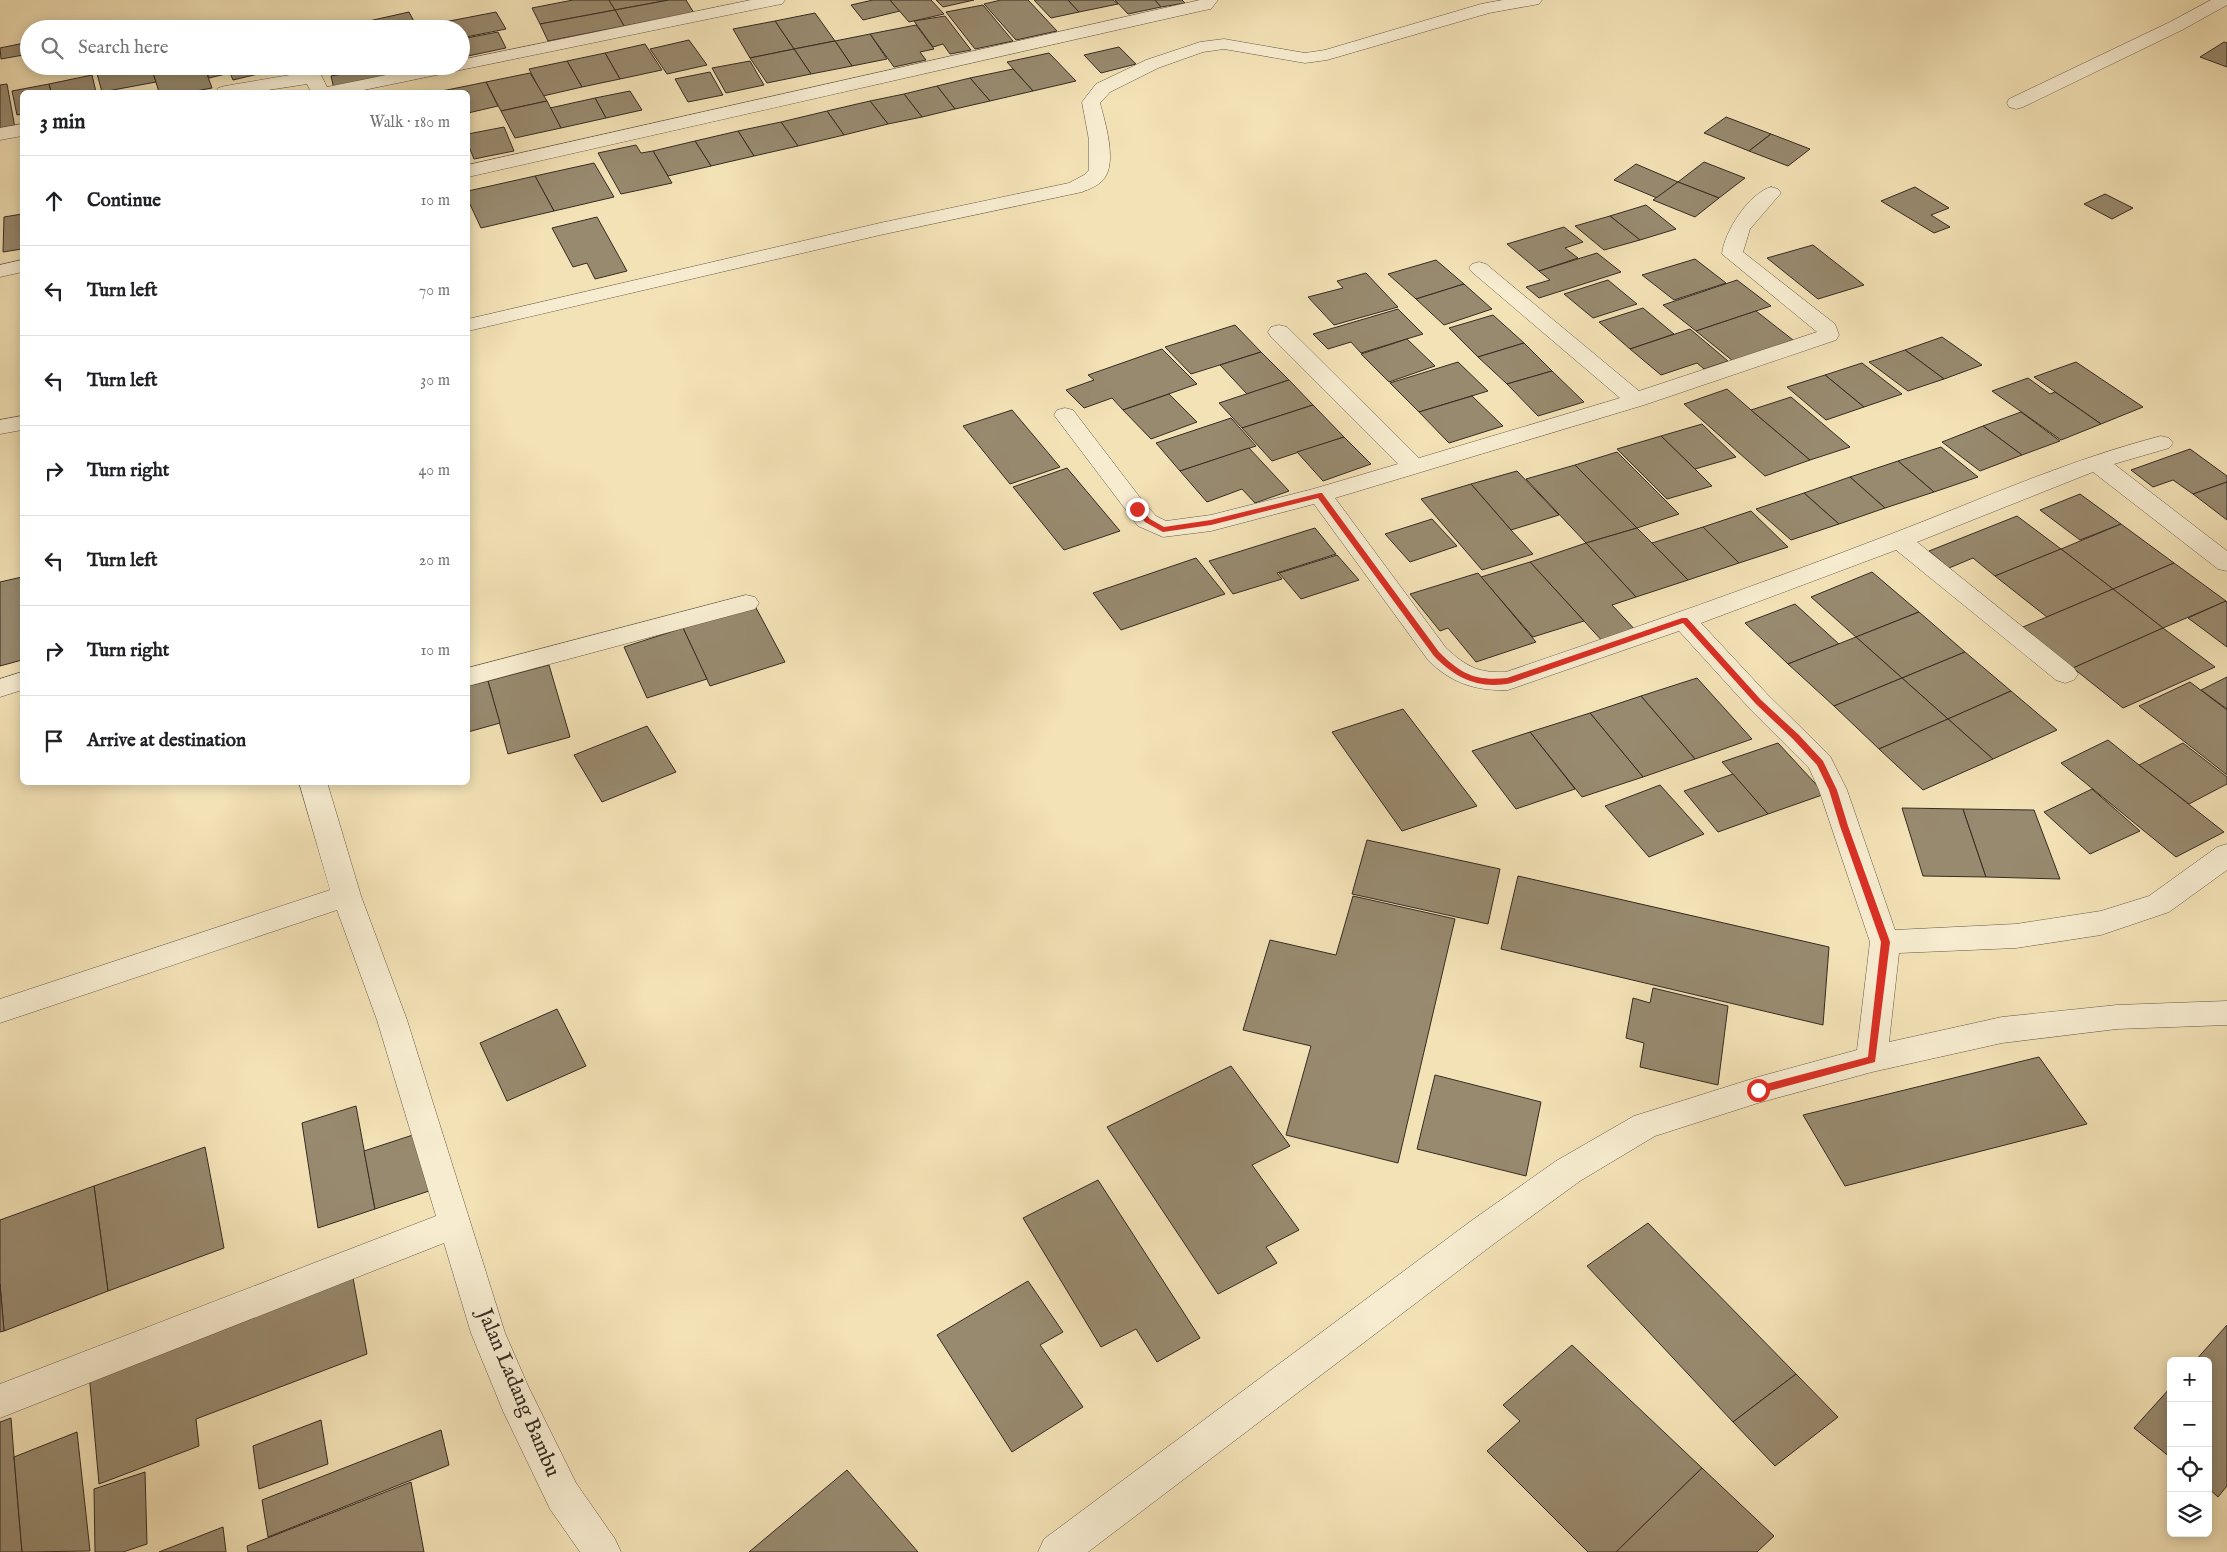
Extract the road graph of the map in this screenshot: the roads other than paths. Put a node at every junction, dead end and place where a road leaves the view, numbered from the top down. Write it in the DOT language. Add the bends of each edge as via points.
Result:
graph roads {
  1 [pos="776,0"];
  2 [pos="1209,0"];
  3 [pos="1533,0"];
  4 [pos="2224,0"];
  5 [pos="470,64"];
  6 [pos="414,75"];
  7 [pos="316,78"];
  8 [pos="238,90"];
  9 [pos="338,90"];
  10 [pos="2016,103"];
  11 [pos="20,130"];
  12 [pos="0,134"];
  13 [pos="470,171"];
  14 [pos="1771,193"];
  15 [pos="20,266"];
  16 [pos="1479,268"];
  17 [pos="0,271"];
  18 [pos="470,325"];
  19 [pos="1278,332"];
  20 [pos="1636,400"];
  21 [pos="1065,415"];
  22 [pos="20,423"];
  23 [pos="0,427"];
  24 [pos="2161,443"];
  25 [pos="2096,462"];
  26 [pos="1414,466"];
  27 [pos="1320,495"];
  28 [pos="1899,540"];
  29 [pos="2227,564"];
  30 [pos="746,603"];
  31 [pos="1684,620"];
  32 [pos="2066,674"];
  33 [pos="470,675"];
  34 [pos="20,682"];
  35 [pos="0,688"];
  36 [pos="314,785"];
  37 [pos="2227,854"];
  38 [pos="346,896"];
  39 [pos="1885,942"];
  40 [pos="0,1011"];
  41 [pos="2227,1014"];
  42 [pos="1872,1059"];
  43 [pos="454,1224"];
  44 [pos="0,1401"];
  45 [pos="602,1552"];
  46 [pos="1057,1552"];
  1 -- 5 [label="street"];
  2 -- 13 [label="street" via="1205,4 1176,11"];
  3 -- 18 [label="street" via="1487,8 1305,58 1224,44 1200,47 1152,64 1103,88 1091,102 1100,151 1099,170 1095,177 1075,188"];
  4 -- 10 [label="street"];
  6 -- 9 [label="street"];
  7 -- 8 [label="street"];
  11 -- 12 [label="street"];
  14 -- 20 [label="street" via="1752,211 1732,244 1732,254 1827,329 1828,335"];
  15 -- 17 [label="street"];
  16 -- 20 [label="street"];
  19 -- 26 [label="street"];
  20 -- 26 [label="street"];
  21 -- 27 [label="street" via="1147,521 1163,530 1211,523"];
  22 -- 23 [label="street"];
  24 -- 25 [label="street"];
  25 -- 28 [label="street"];
  25 -- 29 [label="street"];
  26 -- 27 [label="street"];
  27 -- 31 [label="street" via="1427,643 1450,668 1466,678 1486,682 1508,681"];
  28 -- 31 [label="street"];
  28 -- 32 [label="street"];
  30 -- 33 [label="street"];
  31 -- 39 [label="street" via="1820,764 1833,790"];
  34 -- 35 [label="street"];
  36 -- 38 [label="street, Jalan Ladang Bambu"];
  37 -- 39 [label="street" via="2159,904 2101,923 2016,936"];
  38 -- 40 [label="street"];
  38 -- 43 [label="street, Jalan Ladang Bambu" via="392,1020"];
  39 -- 42 [label="street"];
  41 -- 42 [label="street" via="2117,1017 2002,1030"];
  42 -- 46 [label="street" via="1758,1090 1645,1126 1568,1171"];
  43 -- 44 [label="street"];
  43 -- 45 [label="street, Jalan Ladang Bambu" via="488,1333 516,1399 563,1496"];
}
